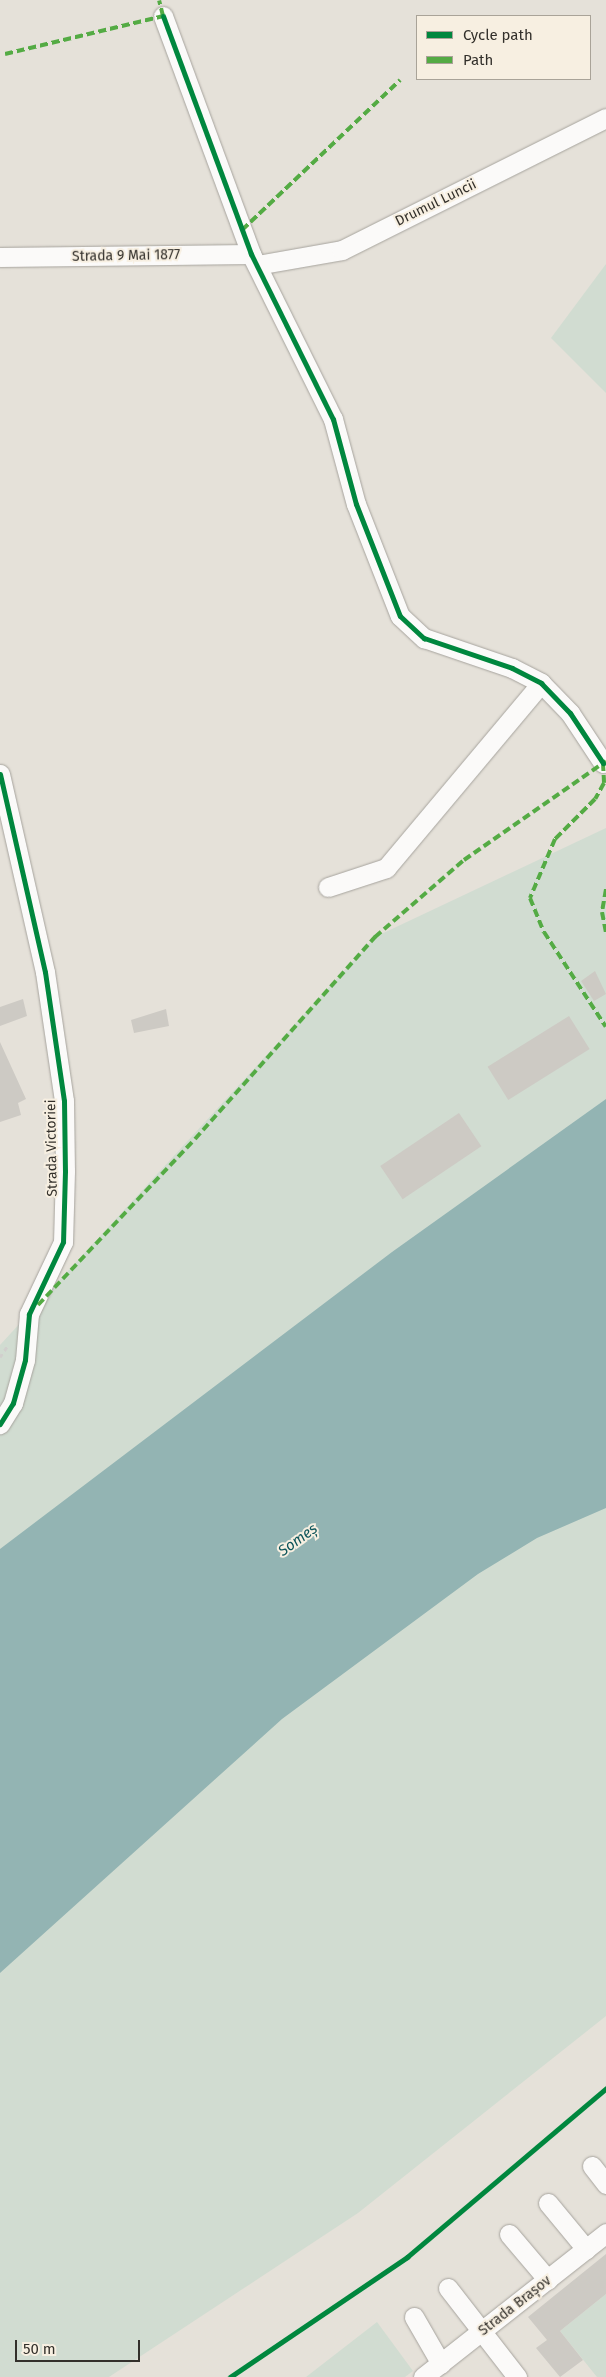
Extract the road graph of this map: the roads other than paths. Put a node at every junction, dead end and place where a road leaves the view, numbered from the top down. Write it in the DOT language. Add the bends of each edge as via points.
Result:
graph roads {
  1 [pos="164,16"];
  2 [pos="606,119"];
  3 [pos="0,257"];
  4 [pos="254,260"];
  5 [pos="540,683"];
  6 [pos="602,763"];
  7 [pos="0,774"];
  8 [pos="328,887"];
  9 [pos="0,1424"];
  10 [pos="592,2166"];
  11 [pos="606,2184"];
  12 [pos="548,2203"];
  13 [pos="606,2233"];
  14 [pos="509,2234"];
  15 [pos="586,2249"];
  16 [pos="548,2280"];
  17 [pos="448,2288"];
  18 [pos="414,2317"];
  19 [pos="481,2333"];
  20 [pos="441,2364"];
  21 [pos="423,2377"];
  22 [pos="517,2377"];
  1 -- 4 [label="street"];
  2 -- 4 [label="street, Drumul Luncii" via="342,250"];
  3 -- 4 [label="street, Strada 9 Mai 1877"];
  4 -- 5 [label="street" via="334,419 356,504 400,616 424,638 512,668"];
  5 -- 6 [label="street" via="570,713"];
  5 -- 8 [label="street" via="386,868"];
  7 -- 9 [label="street, Strada Victoriei" via="45,972 64,1101 65,1171 63,1242 29,1314 25,1360 14,1402"];
  10 -- 11 [label="street"];
  12 -- 15 [label="street"];
  13 -- 15 [label="street, Strada Brașov"];
  14 -- 16 [label="street"];
  15 -- 16 [label="street, Strada Brașov"];
  16 -- 19 [label="street, Strada Brașov"];
  17 -- 19 [label="street"];
  18 -- 20 [label="street"];
  19 -- 20 [label="street, Strada Brașov"];
  19 -- 22 [label="street"];
  20 -- 21 [label="street, Strada Brașov"];
}
